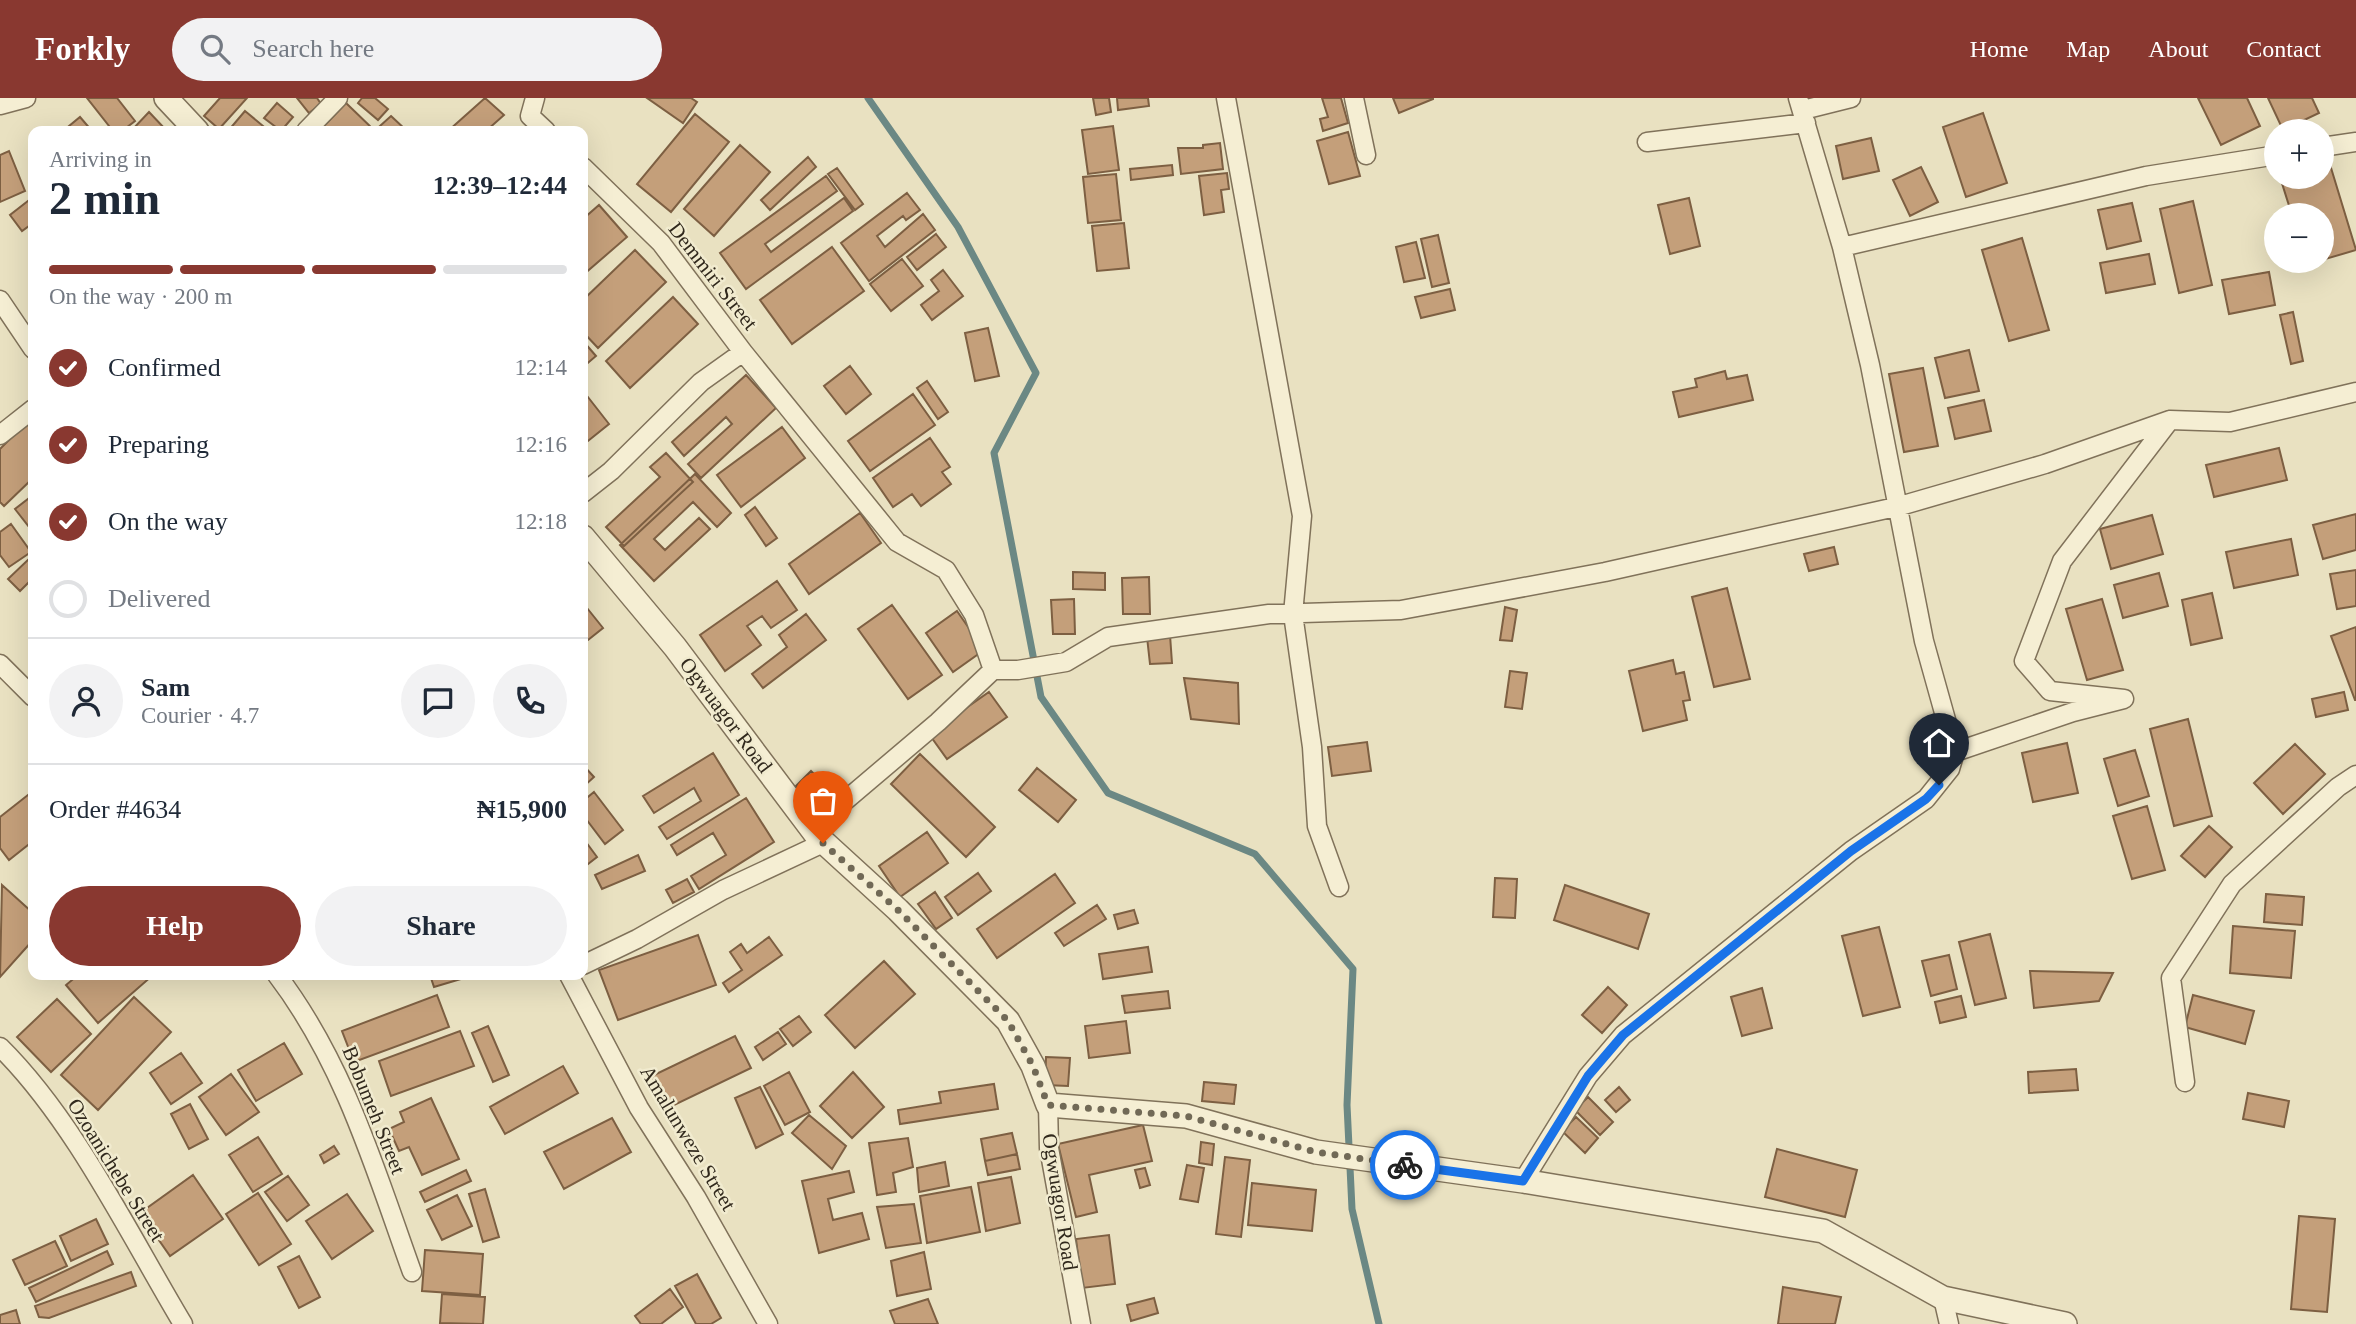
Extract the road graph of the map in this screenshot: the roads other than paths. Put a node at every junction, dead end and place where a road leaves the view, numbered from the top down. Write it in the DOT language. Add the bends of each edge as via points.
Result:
graph roads {
  1 [pos="26,98"];
  2 [pos="166,98"];
  3 [pos="338,98"];
  4 [pos="535,98"];
  5 [pos="1226,98"];
  6 [pos="1354,98"];
  7 [pos="1851,98"];
  8 [pos="0,105"];
  9 [pos="1802,110"];
  10 [pos="192,126"];
  11 [pos="311,126"];
  12 [pos="541,126"];
  13 [pos="1647,142"];
  14 [pos="2356,142"];
  15 [pos="2334,145"];
  16 [pos="1366,155"];
  17 [pos="2264,157"];
  18 [pos="588,172"];
  19 [pos="1842,247"];
  20 [pos="0,300"];
  21 [pos="28,342"];
  22 [pos="743,352"];
  23 [pos="2356,393"];
  24 [pos="28,412"];
  25 [pos="2169,420"];
  26 [pos="0,435"];
  27 [pos="588,489"];
  28 [pos="1900,506"];
  29 [pos="588,543"];
  30 [pos="1293,614"];
  31 [pos="0,664"];
  32 [pos="993,670"];
  33 [pos="28,692"];
  34 [pos="1955,752"];
  35 [pos="2356,775"];
  36 [pos="818,836"];
  37 [pos="1339,887"];
  38 [pos="588,963"];
  39 [pos="281,980"];
  40 [pos="572,980"];
  41 [pos="0,1047"];
  42 [pos="2185,1082"];
  43 [pos="1048,1105"];
  44 [pos="1523,1181"];
  45 [pos="412,1272"];
  46 [pos="1943,1298"];
  47 [pos="183,1324"];
  48 [pos="768,1324"];
  49 [pos="1081,1324"];
  50 [pos="1949,1324"];
  51 [pos="2064,1324"];
  1 -- 8 [label="street"];
  2 -- 10 [label="street"];
  3 -- 11 [label="street"];
  4 -- 12 [label="street" via="530,116"];
  5 -- 30 [label="street" via="1302,516"];
  6 -- 16 [label="street"];
  7 -- 9 [label="street"];
  9 -- 13 [label="street"];
  9 -- 19 [label="street"];
  14 -- 15 [label="street"];
  17 -- 19 [label="street" via="2146,176"];
  18 -- 22 [label="street, Demmiri Street" via="661,243"];
  19 -- 28 [label="street"];
  20 -- 21 [label="street"];
  22 -- 27 [label="street, Demmiri Street" via="701,382"];
  22 -- 32 [label="street" via="897,542 946,570 974,615"];
  23 -- 25 [label="street" via="2230,422"];
  24 -- 26 [label="street"];
  25 -- 28 [label="street" via="2045,464"];
  25 -- 34 [label="street" via="2062,561 2024,661 2050,691 2124,699"];
  28 -- 30 [label="street" via="1605,572 1401,610"];
  28 -- 34 [label="street" via="1924,641"];
  29 -- 36 [label="street, Ogwuagor Road" via="675,647"];
  30 -- 32 [label="street" via="1108,637 1066,662"];
  30 -- 37 [label="street" via="1312,747 1317,826"];
  31 -- 33 [label="street"];
  32 -- 36 [label="street"];
  34 -- 44 [label="street" via="1950,769 1926,799 1851,851 1623,1035 1588,1076"];
  35 -- 42 [label="street" via="2232,884 2171,978"];
  36 -- 38 [label="street"];
  36 -- 43 [label="street, Ogwuagor Road" via="1008,1021"];
  39 -- 45 [label="street, Bobumeh Street" via="300,1004 346,1094"];
  40 -- 48 [label="street, Amalunweze Street" via="639,1108"];
  41 -- 47 [label="street, Ozoanichebe Street" via="42,1096 74,1144"];
  43 -- 44 [label="street" via="1186,1116 1316,1152"];
  43 -- 49 [label="street, Ogwuagor Road" via="1051,1160"];
  44 -- 46 [label="street" via="1823,1231"];
  46 -- 50 [label="street"];
  46 -- 51 [label="street"];
}
